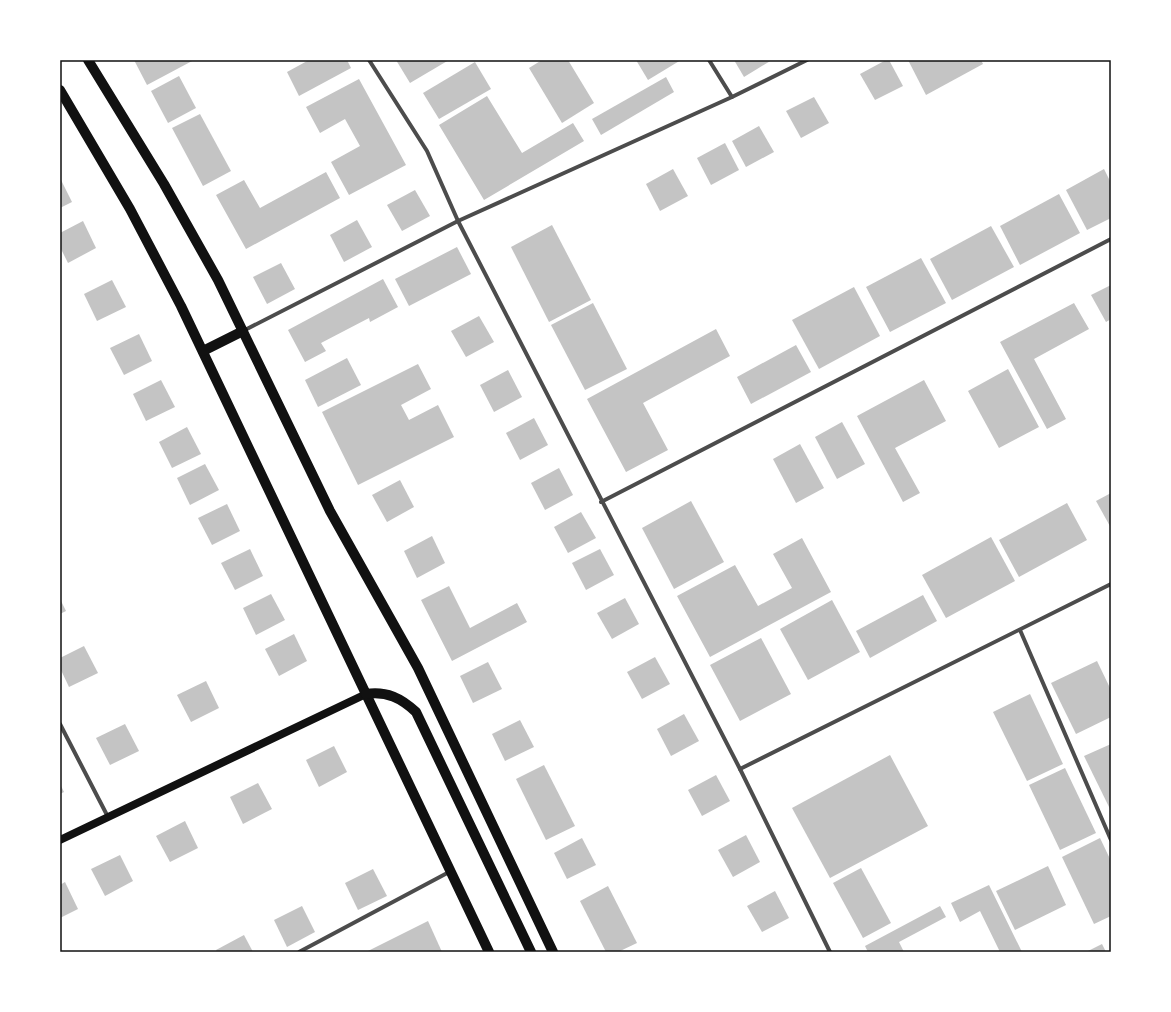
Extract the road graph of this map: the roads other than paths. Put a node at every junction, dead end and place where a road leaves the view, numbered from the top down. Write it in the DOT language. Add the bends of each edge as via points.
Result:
graph roads {
  1 [pos="88,60"];
  2 [pos="369,60"];
  3 [pos="709,60"];
  4 [pos="807,60"];
  5 [pos="60,90"];
  6 [pos="732,97"];
  7 [pos="458,221"];
  8 [pos="1111,239"];
  9 [pos="243,331"];
  10 [pos="203,351"];
  11 [pos="601,502"];
  12 [pos="1111,584"];
  13 [pos="1020,630"];
  14 [pos="366,694"];
  15 [pos="60,724"];
  16 [pos="740,769"];
  17 [pos="108,817"];
  18 [pos="60,840"];
  19 [pos="1111,840"];
  20 [pos="451,871"];
  21 [pos="299,952"];
  22 [pos="489,952"];
  23 [pos="531,952"];
  24 [pos="553,952"];
  25 [pos="830,952"];
  1 -- 9 [label="main road" via="164,184 218,280"];
  2 -- 7 [label="street" via="426,151"];
  3 -- 6 [label="street"];
  4 -- 6 [label="street"];
  5 -- 10 [label="main road" via="130,209"];
  6 -- 7 [label="street"];
  7 -- 9 [label="street"];
  7 -- 11 [label="street"];
  8 -- 11 [label="street"];
  9 -- 10 [label="main road"];
  9 -- 24 [label="main road" via="330,511 418,668"];
  10 -- 14 [label="main road"];
  11 -- 16 [label="street"];
  12 -- 13 [label="street"];
  13 -- 16 [label="street"];
  13 -- 19 [label="street"];
  14 -- 17 [label="main road"];
  14 -- 20 [label="main road"];
  14 -- 23 [label="main road" via="390,694 404,701 416,712"];
  15 -- 17 [label="street"];
  16 -- 25 [label="street"];
  17 -- 18 [label="main road"];
  20 -- 21 [label="street"];
  20 -- 22 [label="main road"];
}
